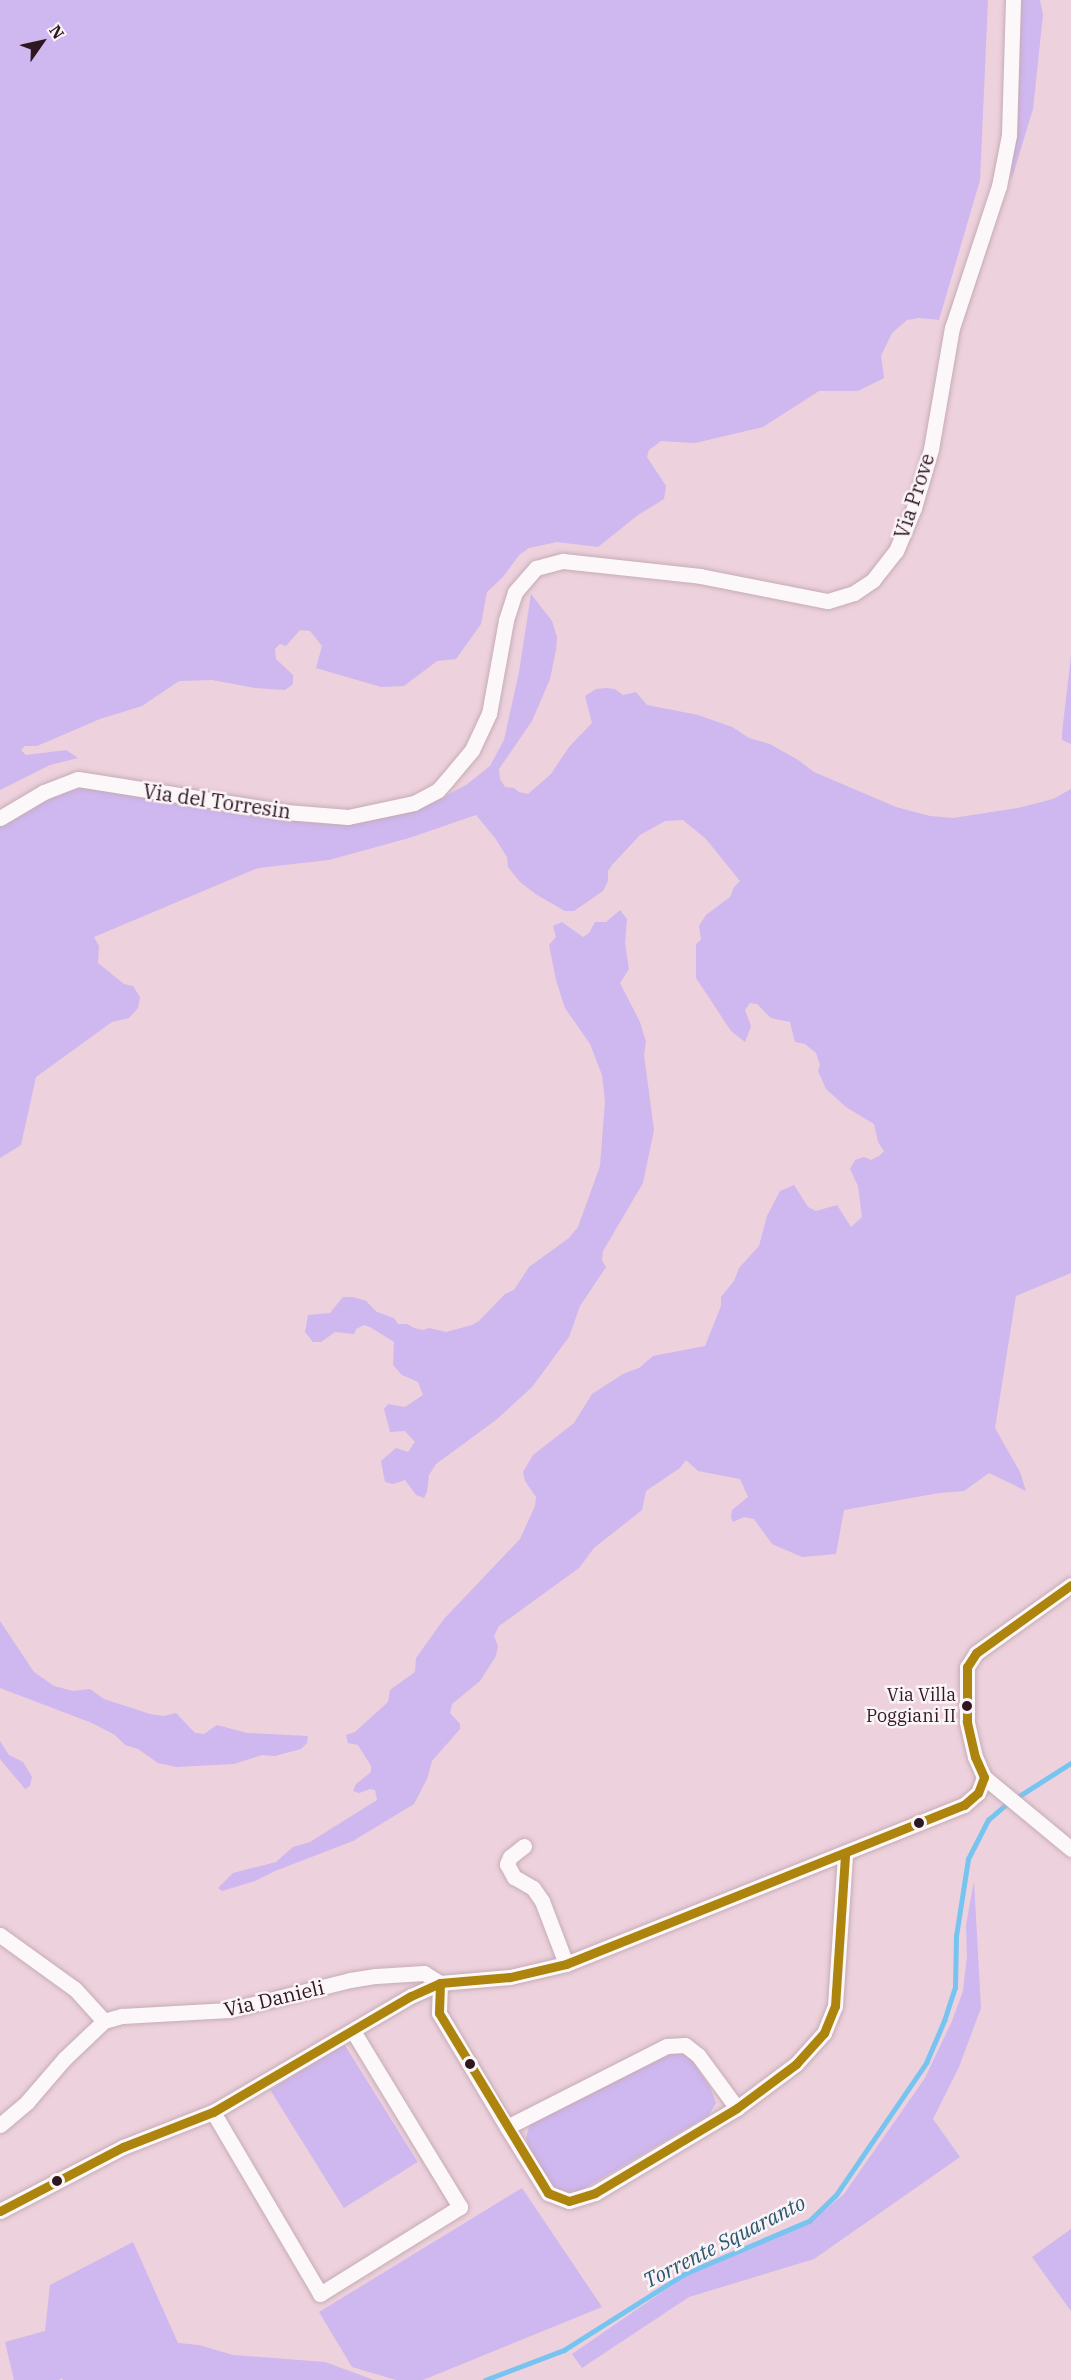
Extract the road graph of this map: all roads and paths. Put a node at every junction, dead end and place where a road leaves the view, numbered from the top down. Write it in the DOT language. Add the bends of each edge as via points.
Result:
graph roads {
  1 [pos="1013,0"];
  2 [pos="438,790"];
  3 [pos="0,818"];
  4 [pos="1071,1585"];
  5 [pos="988,1780"];
  6 [pos="524,1846"];
  7 [pos="1071,1849"];
  8 [pos="845,1854"];
  9 [pos="0,1935"];
  10 [pos="566,1964"];
  11 [pos="440,1983"];
  12 [pos="104,2021"];
  13 [pos="353,2031"];
  14 [pos="737,2108"];
  15 [pos="213,2112"];
  16 [pos="0,2125"];
  17 [pos="507,2127"];
  18 [pos="0,2211"];
  1 -- 2 [label="street, Via Prove" via="1010,135 983,239 952,328 931,449 914,508 896,551 873,580 854,593 828,601 700,576 563,561 536,568 514,592 489,714 472,750"];
  2 -- 3 [label="street, Via del Torresin" via="414,803 348,817 286,812 78,779 44,792"];
  4 -- 5 [label="street" via="976,1653 966,1666 967,1721 975,1757"];
  5 -- 7 [label="street"];
  5 -- 8 [label="street" via="964,1805"];
  6 -- 10 [label="street" via="507,1864 514,1876 533,1888 542,1901"];
  8 -- 10 [label="street"];
  8 -- 14 [label="street" via="835,2006 824,2033 796,2064"];
  9 -- 12 [label="street" via="75,1989"];
  10 -- 11 [label="street" via="510,1977"];
  11 -- 12 [label="street, Via Danieli" via="424,1973 376,1976 229,2010 122,2016"];
  11 -- 13 [label="street"];
  11 -- 17 [label="street" via="439,2013"];
  12 -- 16 [label="street"];
  13 -- 15 [label="street"];
  13 -- 15 [label="street" via="460,2207 320,2294"];
  14 -- 17 [label="street" via="698,2055 685,2045 667,2046"];
  14 -- 17 [label="street" via="596,2193 569,2201 548,2193"];
  15 -- 18 [label="street" via="123,2147"];
}
